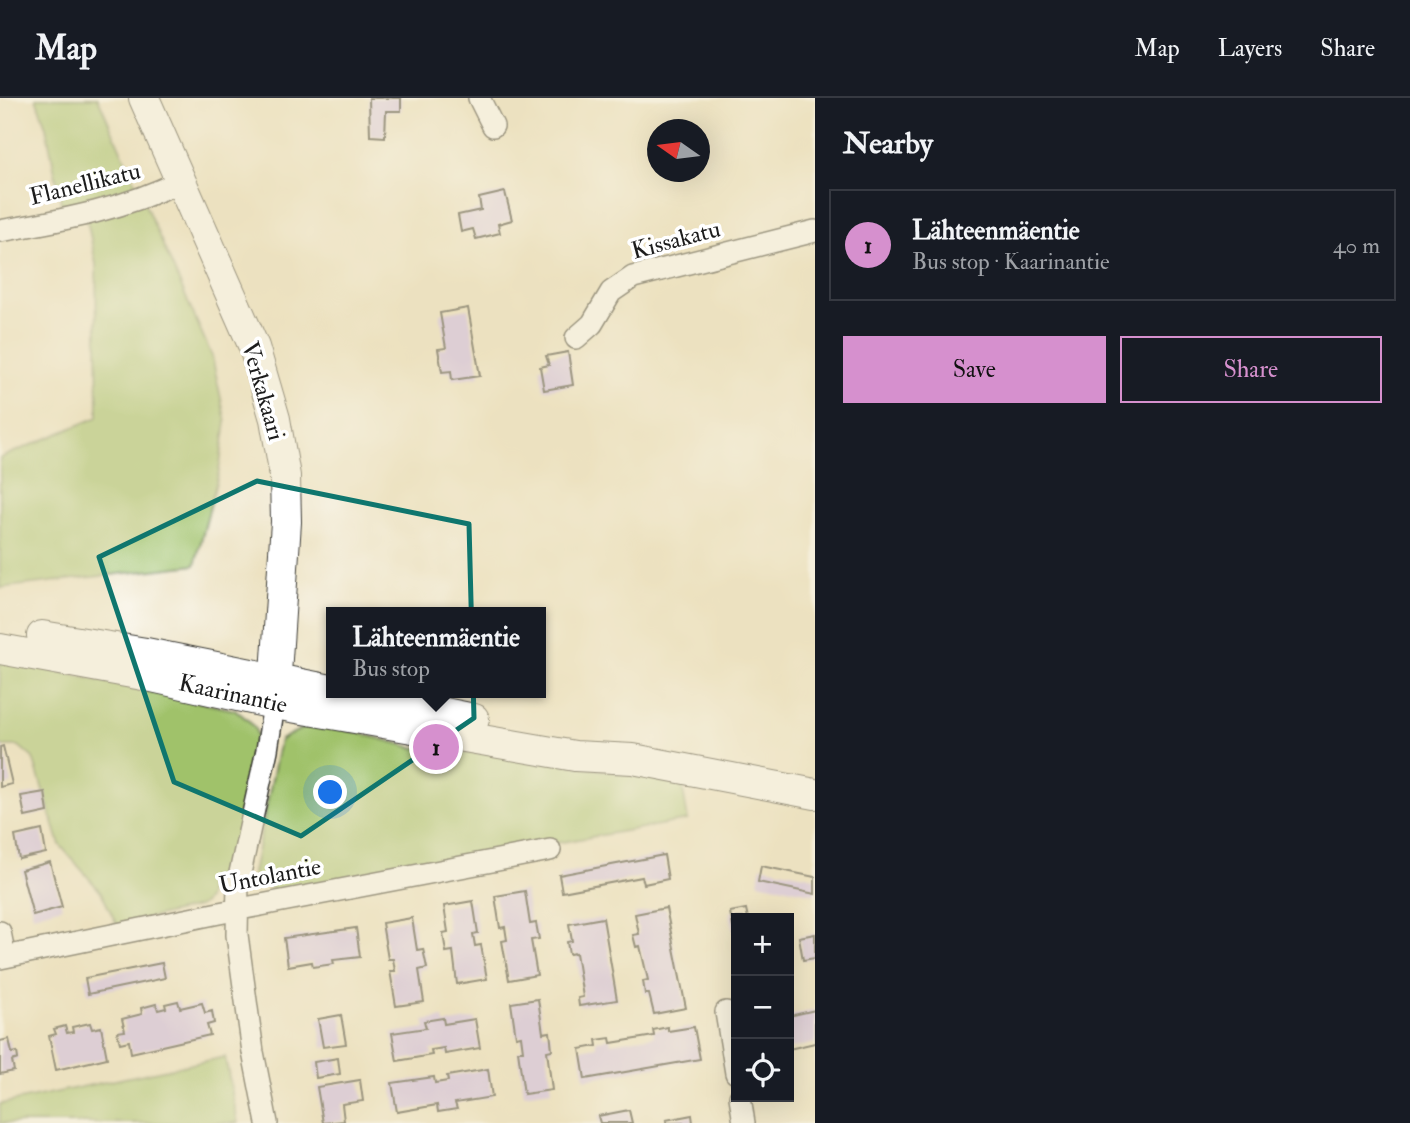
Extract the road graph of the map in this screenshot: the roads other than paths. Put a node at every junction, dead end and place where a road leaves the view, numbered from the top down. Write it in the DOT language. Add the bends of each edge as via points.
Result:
graph roads {
  1 [pos="144,98"];
  2 [pos="479,98"];
  3 [pos="493,126"];
  4 [pos="180,181"];
  5 [pos="0,231"];
  6 [pos="815,231"];
  7 [pos="576,338"];
  8 [pos="0,629"];
  9 [pos="0,649"];
  10 [pos="326,690"];
  11 [pos="276,691"];
  12 [pos="371,698"];
  13 [pos="633,759"];
  14 [pos="815,794"];
  15 [pos="550,850"];
  16 [pos="237,909"];
  17 [pos="0,932"];
  18 [pos="3,958"];
  19 [pos="726,1012"];
  20 [pos="731,1042"];
  21 [pos="741,1102"];
  22 [pos="267,1123"];
  23 [pos="744,1123"];
  1 -- 4 [label="main road, Verkakaari"];
  2 -- 3 [label="street"];
  4 -- 5 [label="street, Flanellikatu" via="122,206"];
  4 -- 11 [label="main road, Verkakaari" via="254,347 275,419 285,476 286,522"];
  6 -- 7 [label="street, Kissakatu" via="633,277 611,292 592,324"];
  8 -- 11 [label="main road, Kaarinantie" via="146,653"];
  9 -- 11 [label="main road, Kaarinantie" via="143,675"];
  10 -- 11 [label="main road, Kaarinantie"];
  11 -- 13 [label="main road, Kaarinantie" via="575,756"];
  11 -- 16 [label="street" via="238,882"];
  12 -- 13 [label="main road, Kaarinantie" via="578,740"];
  13 -- 14 [label="main road, Kaarinantie"];
  15 -- 16 [label="street, Untolantie"];
  16 -- 18 [label="street, Untolantie"];
  16 -- 22 [label="street" via="253,1052"];
  17 -- 18 [label="street"];
  19 -- 20 [label="street"];
  21 -- 23 [label="street"];
}
